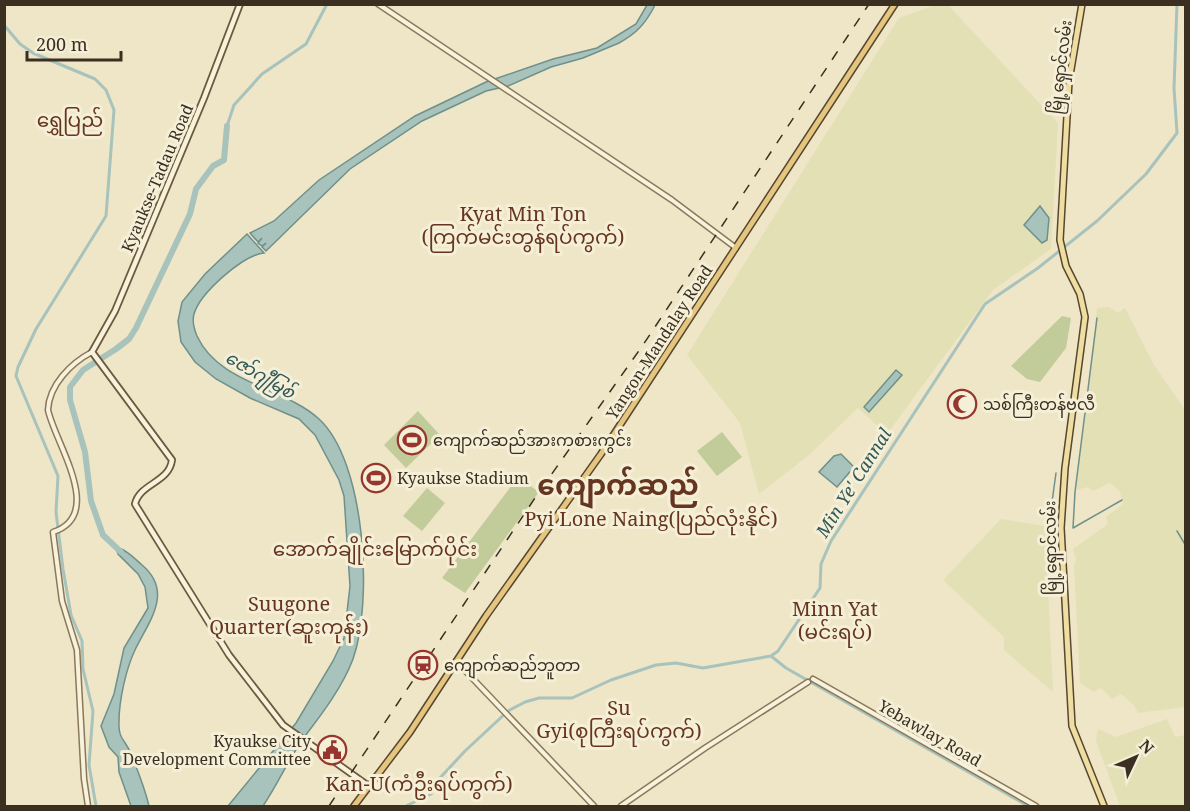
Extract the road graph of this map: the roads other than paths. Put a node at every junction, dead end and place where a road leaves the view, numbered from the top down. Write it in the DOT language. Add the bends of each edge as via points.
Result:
graph roads {
  1 [pos="240,4"];
  2 [pos="378,4"];
  3 [pos="895,4"];
  4 [pos="1082,4"];
  5 [pos="736,248"];
  6 [pos="92,352"];
  7 [pos="456,661"];
  8 [pos="813,679"];
  9 [pos="808,682"];
  10 [pos="370,787"];
  11 [pos="88,807"];
  12 [pos="354,807"];
  13 [pos="594,807"];
  14 [pos="621,807"];
  15 [pos="1036,807"];
  16 [pos="1104,807"];
  1 -- 6 [label="main road, Kyaukse-Tadau Road" via="115,311"];
  2 -- 5 [label="street" via="672,200"];
  3 -- 5 [label="highway, Yangon-Mandalay Road"];
  4 -- 16 [label="main road, မြို့ရှောင်လမ်း" via="1069,81 1060,240 1085,317 1060,512 1072,726"];
  5 -- 7 [label="highway, Yangon-Mandalay Road" via="601,454"];
  6 -- 10 [label="main road" via="172,460 163,477 147,487 135,504 228,655 286,727"];
  6 -- 11 [label="street" via="68,370 48,401 53,429 71,470 79,504 75,513 53,532 62,601 77,650"];
  7 -- 10 [label="highway, Yangon-Mandalay Road"];
  7 -- 13 [label="street"];
  8 -- 15 [label="street, Yebawlay Road"];
  9 -- 14 [label="street"];
  10 -- 12 [label="highway, Yangon-Mandalay Road"];
}
